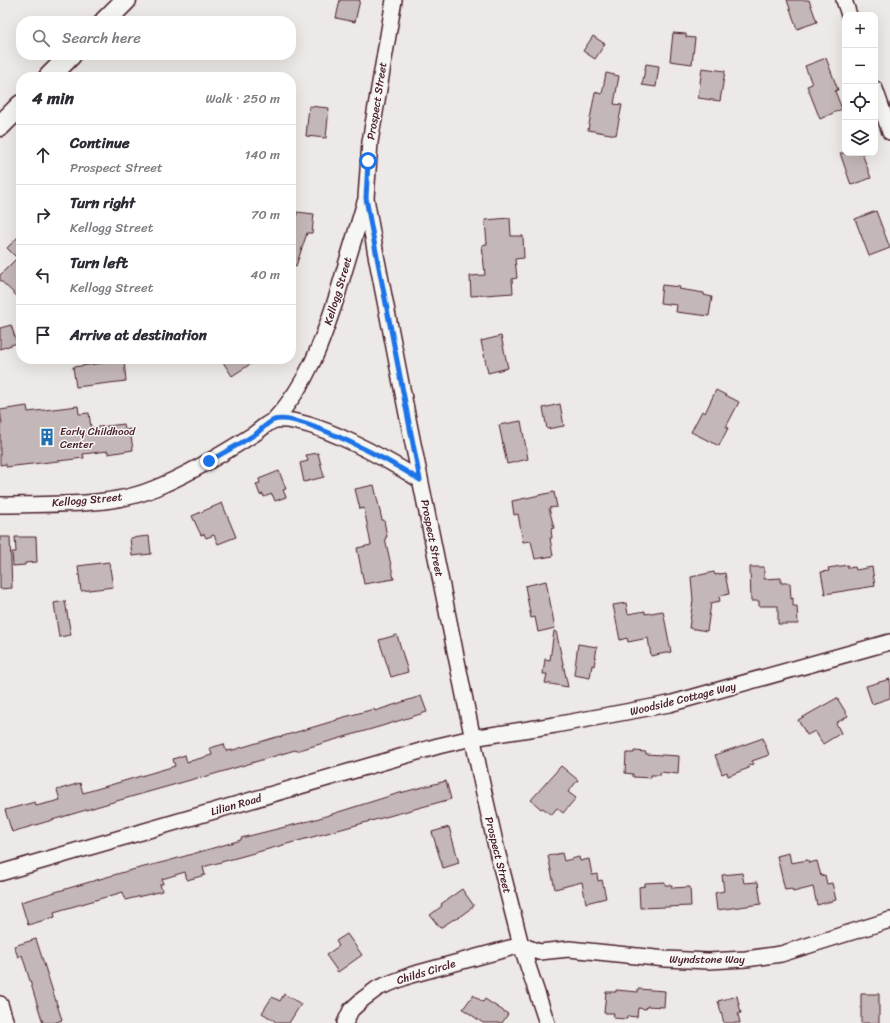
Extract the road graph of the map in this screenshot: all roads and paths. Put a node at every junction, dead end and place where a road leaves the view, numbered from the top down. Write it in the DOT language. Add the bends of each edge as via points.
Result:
graph roads {
  1 [pos="126,0"];
  2 [pos="394,0"];
  3 [pos="844,0"];
  4 [pos="848,12"];
  5 [pos="110,16"];
  6 [pos="66,60"];
  7 [pos="54,72"];
  8 [pos="878,98"];
  9 [pos="16,110"];
  10 [pos="0,126"];
  11 [pos="890,132"];
  12 [pos="366,198"];
  13 [pos="274,420"];
  14 [pos="420,480"];
  15 [pos="0,505"];
  16 [pos="890,642"];
  17 [pos="472,738"];
  18 [pos="0,873"];
  19 [pos="890,920"];
  20 [pos="521,945"];
  21 [pos="0,1004"];
  22 [pos="6,1023"];
  23 [pos="345,1023"];
  24 [pos="547,1023"];
  1 -- 5 [label="main road"];
  2 -- 12 [label="street, Prospect Street" via="370,142"];
  3 -- 4 [label="street"];
  6 -- 7 [label="main road"];
  8 -- 11 [label="street"];
  9 -- 10 [label="main road"];
  12 -- 13 [label="street, Kellogg Street" via="329,320 313,363 294,396"];
  12 -- 14 [label="street, Prospect Street"];
  13 -- 14 [label="street" via="295,421 334,435"];
  13 -- 15 [label="street, Kellogg Street" via="209,461 170,482 134,496 91,502"];
  14 -- 17 [label="street, Prospect Street"];
  16 -- 17 [label="street, Woodside Cottage Way" via="669,704"];
  17 -- 18 [label="street, Lilian Road"];
  17 -- 20 [label="street, Prospect Street"];
  19 -- 20 [label="street, Wyndstone Way" via="781,954 739,960 666,959 569,949 539,952"];
  20 -- 23 [label="street, Childs Circle" via="389,983 363,998 351,1010"];
  20 -- 24 [label="street, Prospect Street"];
  21 -- 22 [label="street"];
}
